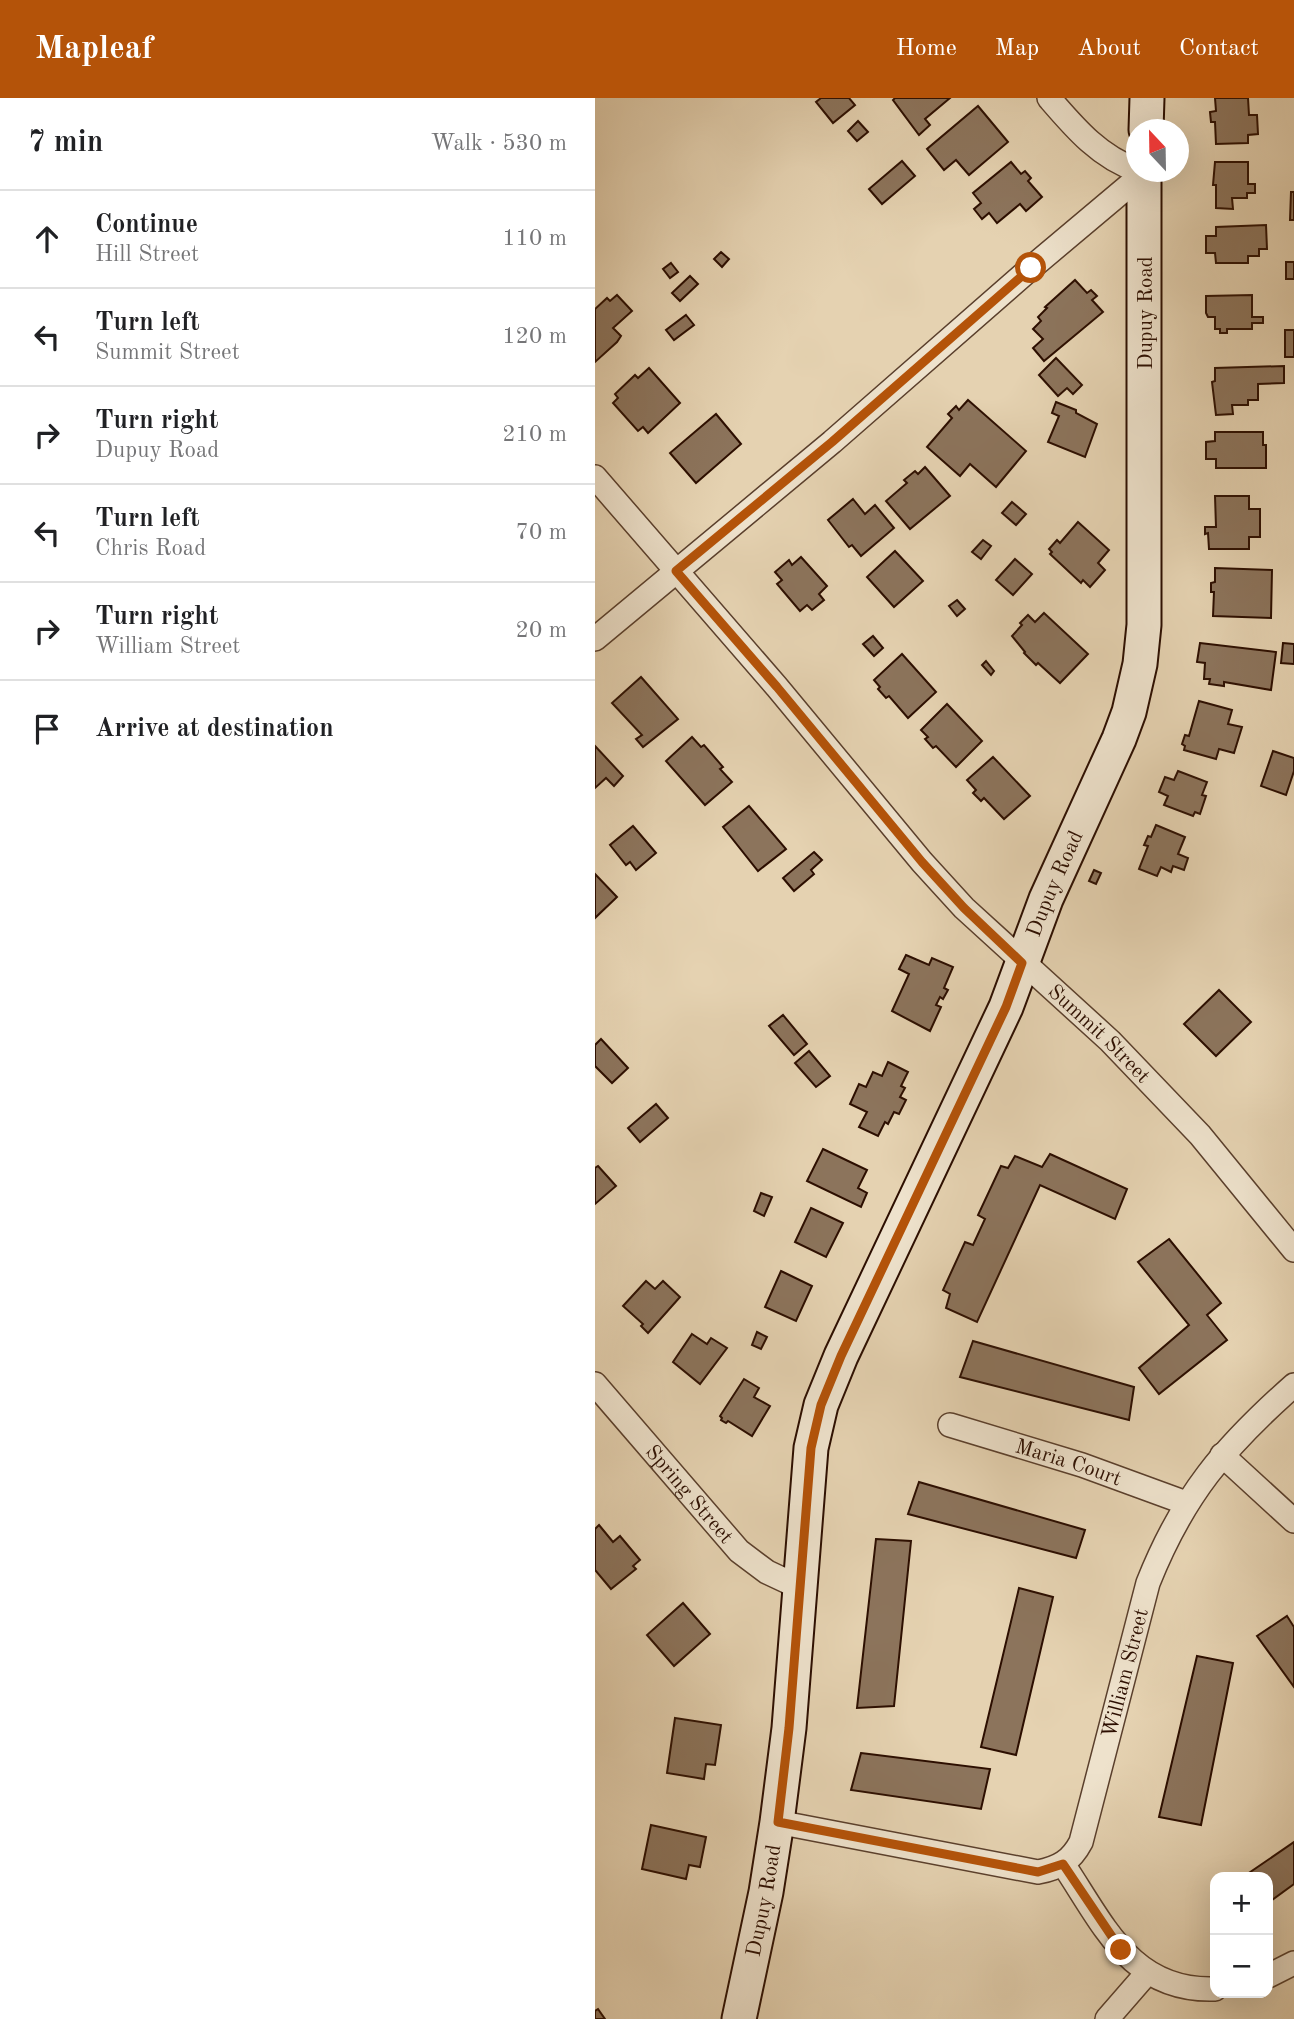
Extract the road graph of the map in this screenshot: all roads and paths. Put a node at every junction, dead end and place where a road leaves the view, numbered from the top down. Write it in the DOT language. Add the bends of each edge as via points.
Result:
graph roads {
  1 [pos="1049,98"];
  2 [pos="1147,98"];
  3 [pos="1146,119"];
  4 [pos="1126,164"];
  5 [pos="1129,182"];
  6 [pos="1142,182"];
  7 [pos="595,477"];
  8 [pos="676,571"];
  9 [pos="595,639"];
  10 [pos="1022,963"];
  11 [pos="1294,1250"];
  12 [pos="595,1384"];
  13 [pos="1294,1385"];
  14 [pos="950,1425"];
  15 [pos="1222,1455"];
  16 [pos="1186,1503"];
  17 [pos="1294,1521"];
  18 [pos="799,1587"];
  19 [pos="778,1822"];
  20 [pos="1063,1864"];
  21 [pos="1294,1963"];
  22 [pos="1147,1973"];
  23 [pos="1273,1974"];
  24 [pos="1210,1989"];
  25 [pos="739,2019"];
  26 [pos="1107,2019"];
  1 -- 4 [label="street" via="1105,155"];
  2 -- 3 [label="street"];
  5 -- 8 [label="street" via="832,442"];
  6 -- 10 [label="street, Dupuy Road" via="1145,536 1140,664 1119,739"];
  7 -- 8 [label="street, Summit Street"];
  8 -- 9 [label="street"];
  8 -- 10 [label="street, Summit Street" via="922,862"];
  10 -- 11 [label="street, Summit Street" via="1110,1041 1200,1135"];
  10 -- 18 [label="street, Dupuy Road" via="1006,1007 821,1405 811,1448"];
  12 -- 18 [label="street, Spring Street" via="739,1551 767,1572"];
  13 -- 15 [label="street, William Street"];
  14 -- 16 [label="street, Maria Court"];
  15 -- 16 [label="street, William Street"];
  15 -- 17 [label="street"];
  16 -- 20 [label="street, William Street" via="1149,1583 1081,1842"];
  18 -- 19 [label="street, Dupuy Road"];
  19 -- 20 [label="street" via="1038,1872"];
  19 -- 25 [label="street, Dupuy Road"];
  20 -- 22 [label="street" via="1121,1950"];
  21 -- 23 [label="street"];
  22 -- 24 [label="street" via="1170,1984"];
  22 -- 26 [label="street"];
}
